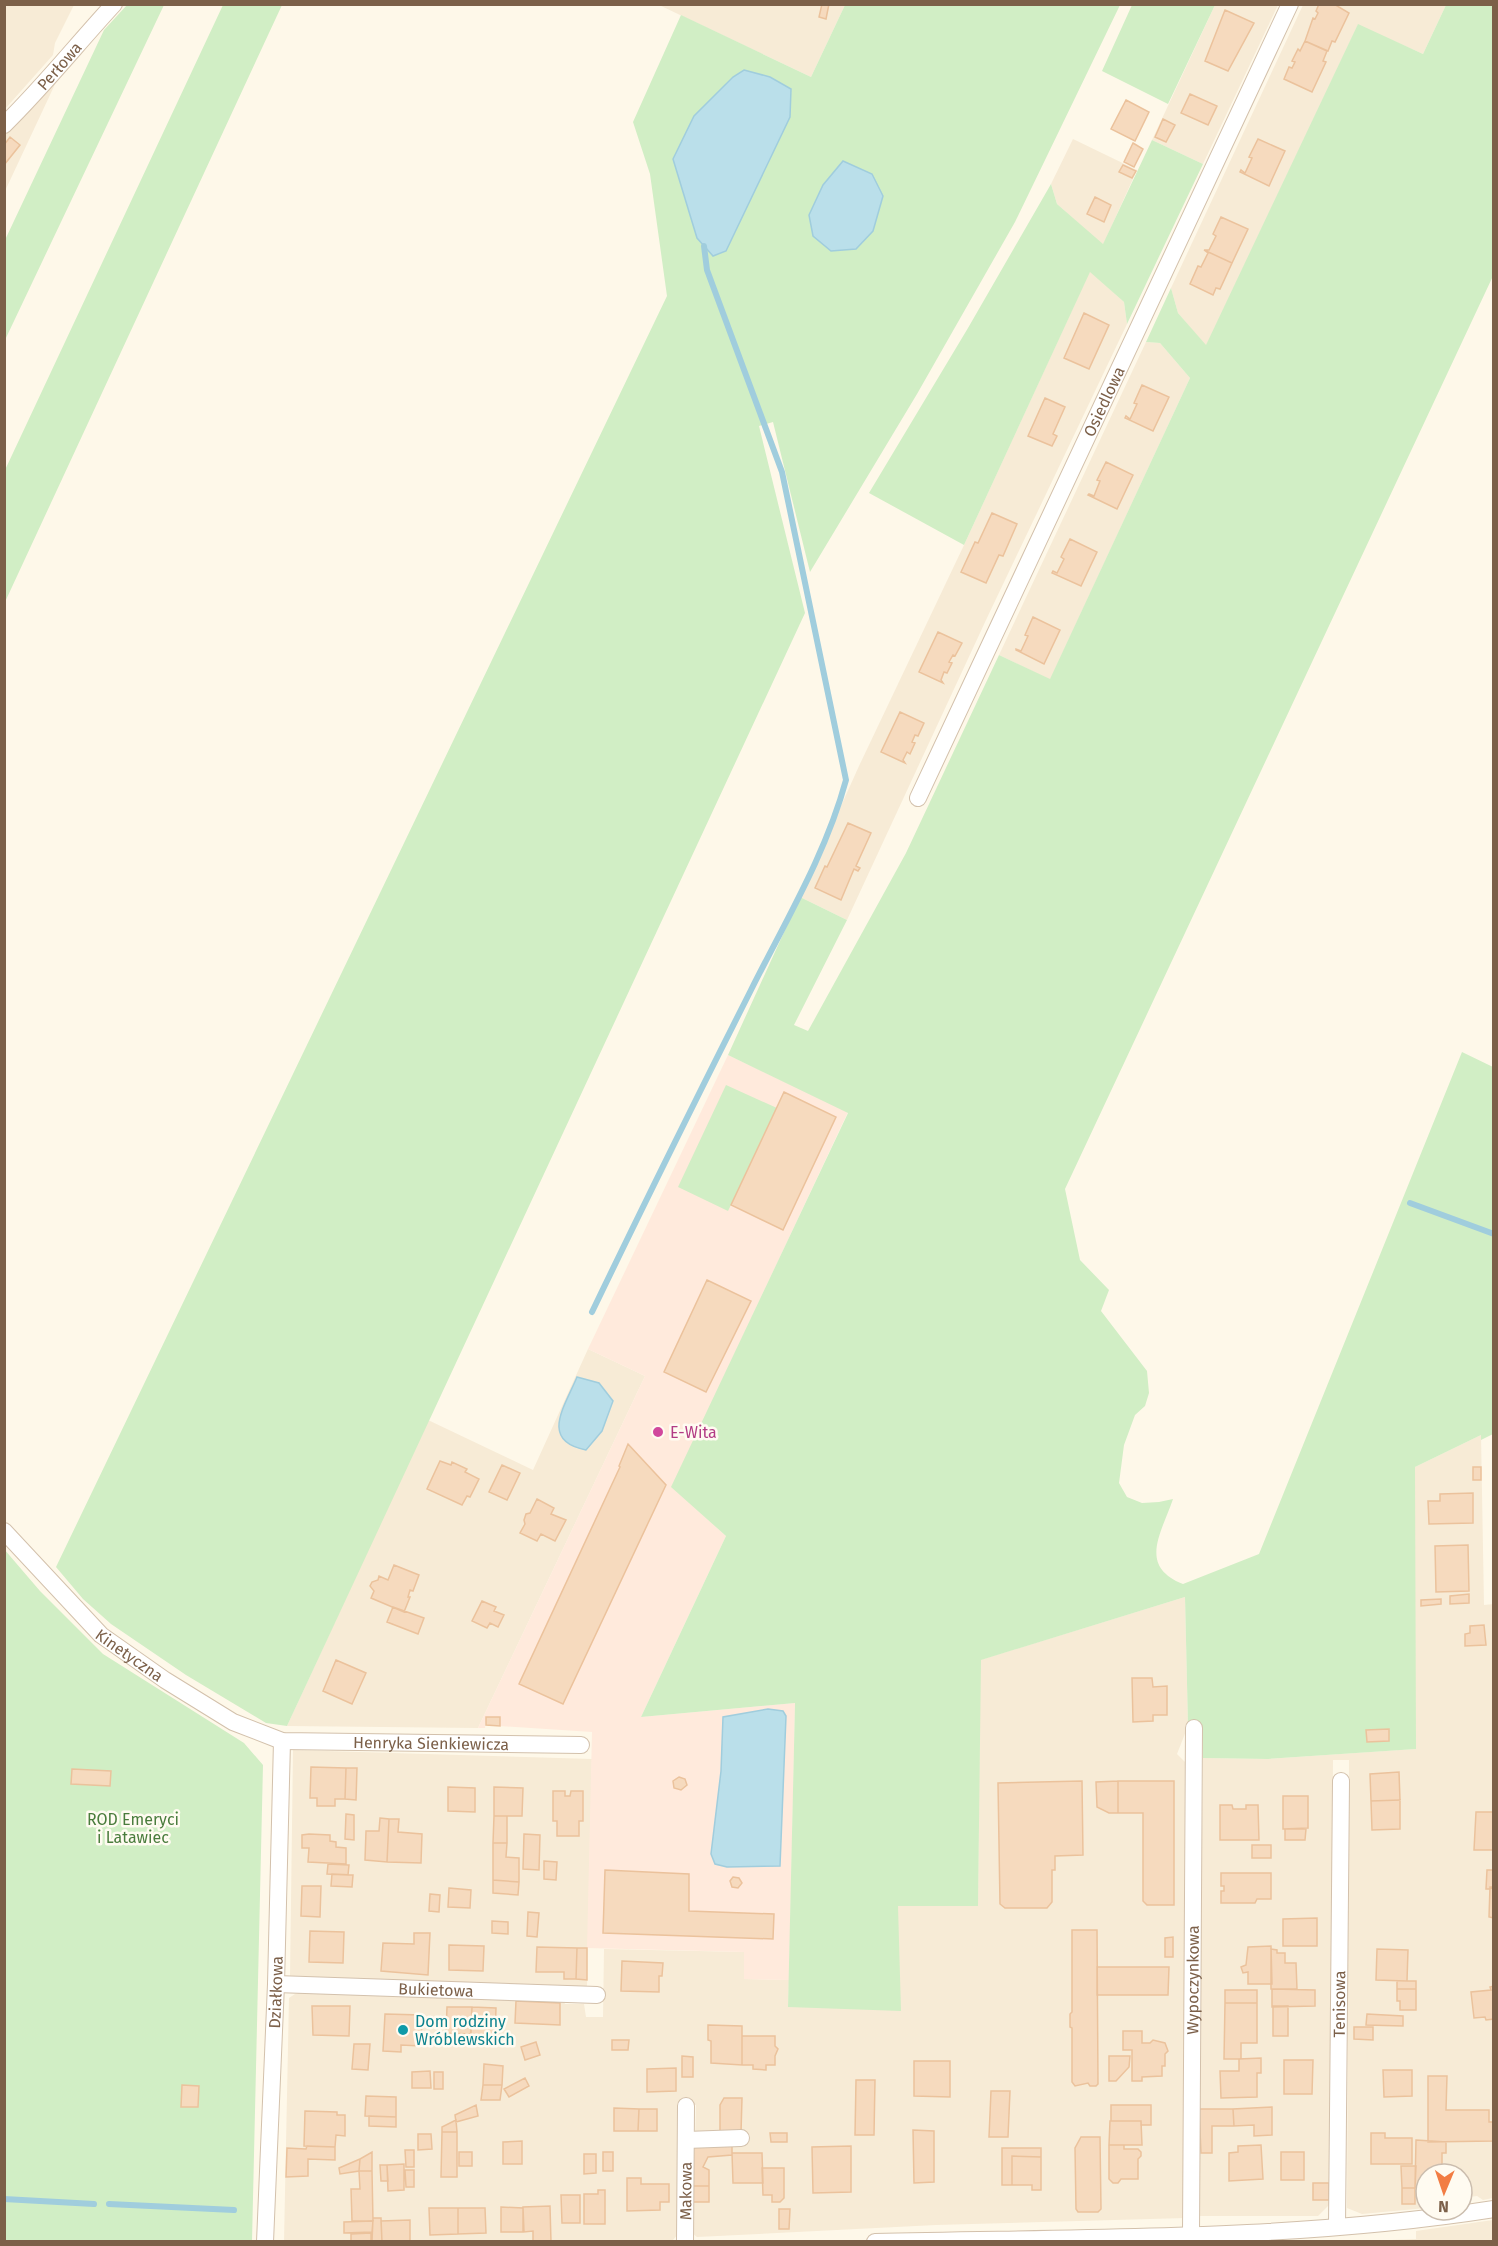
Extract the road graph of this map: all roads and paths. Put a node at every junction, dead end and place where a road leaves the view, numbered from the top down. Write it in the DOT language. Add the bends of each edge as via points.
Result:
graph roads {
  1 [pos="114,4"];
  2 [pos="1290,4"];
  3 [pos="4,125"];
  4 [pos="918,798"];
  5 [pos="4,1531"];
  6 [pos="1194,1728"];
  7 [pos="282,1741"];
  8 [pos="580,1745"];
  9 [pos="1341,1781"];
  10 [pos="276,1984"];
  11 [pos="597,1995"];
  12 [pos="686,2106"];
  13 [pos="741,2138"];
  14 [pos="686,2140"];
  15 [pos="1494,2209"];
  16 [pos="1337,2226"];
  17 [pos="1191,2234"];
  18 [pos="1158,2238"];
  19 [pos="1043,2240"];
  20 [pos="266,2241"];
  21 [pos="685,2241"];
  22 [pos="875,2241"];
  1 -- 3 [label="street, Perłowa"];
  2 -- 4 [label="street, Osiedlowa"];
  5 -- 7 [label="street, Kinetyczna" via="101,1635 233,1722"];
  6 -- 17 [label="street, Wypoczynkowa"];
  7 -- 8 [label="street, Henryka Sienkiewicza"];
  7 -- 10 [label="street, Działkowa"];
  9 -- 16 [label="street, Tenisowa"];
  10 -- 11 [label="street, Bukietowa"];
  10 -- 20 [label="street, Działkowa"];
  12 -- 14 [label="street, Makowa"];
  13 -- 14 [label="street, Makowa"];
  14 -- 21 [label="street, Makowa"];
  15 -- 16 [label="street"];
  16 -- 17 [label="street"];
  17 -- 18 [label="street"];
  18 -- 19 [label="street"];
  19 -- 22 [label="street"];
}
